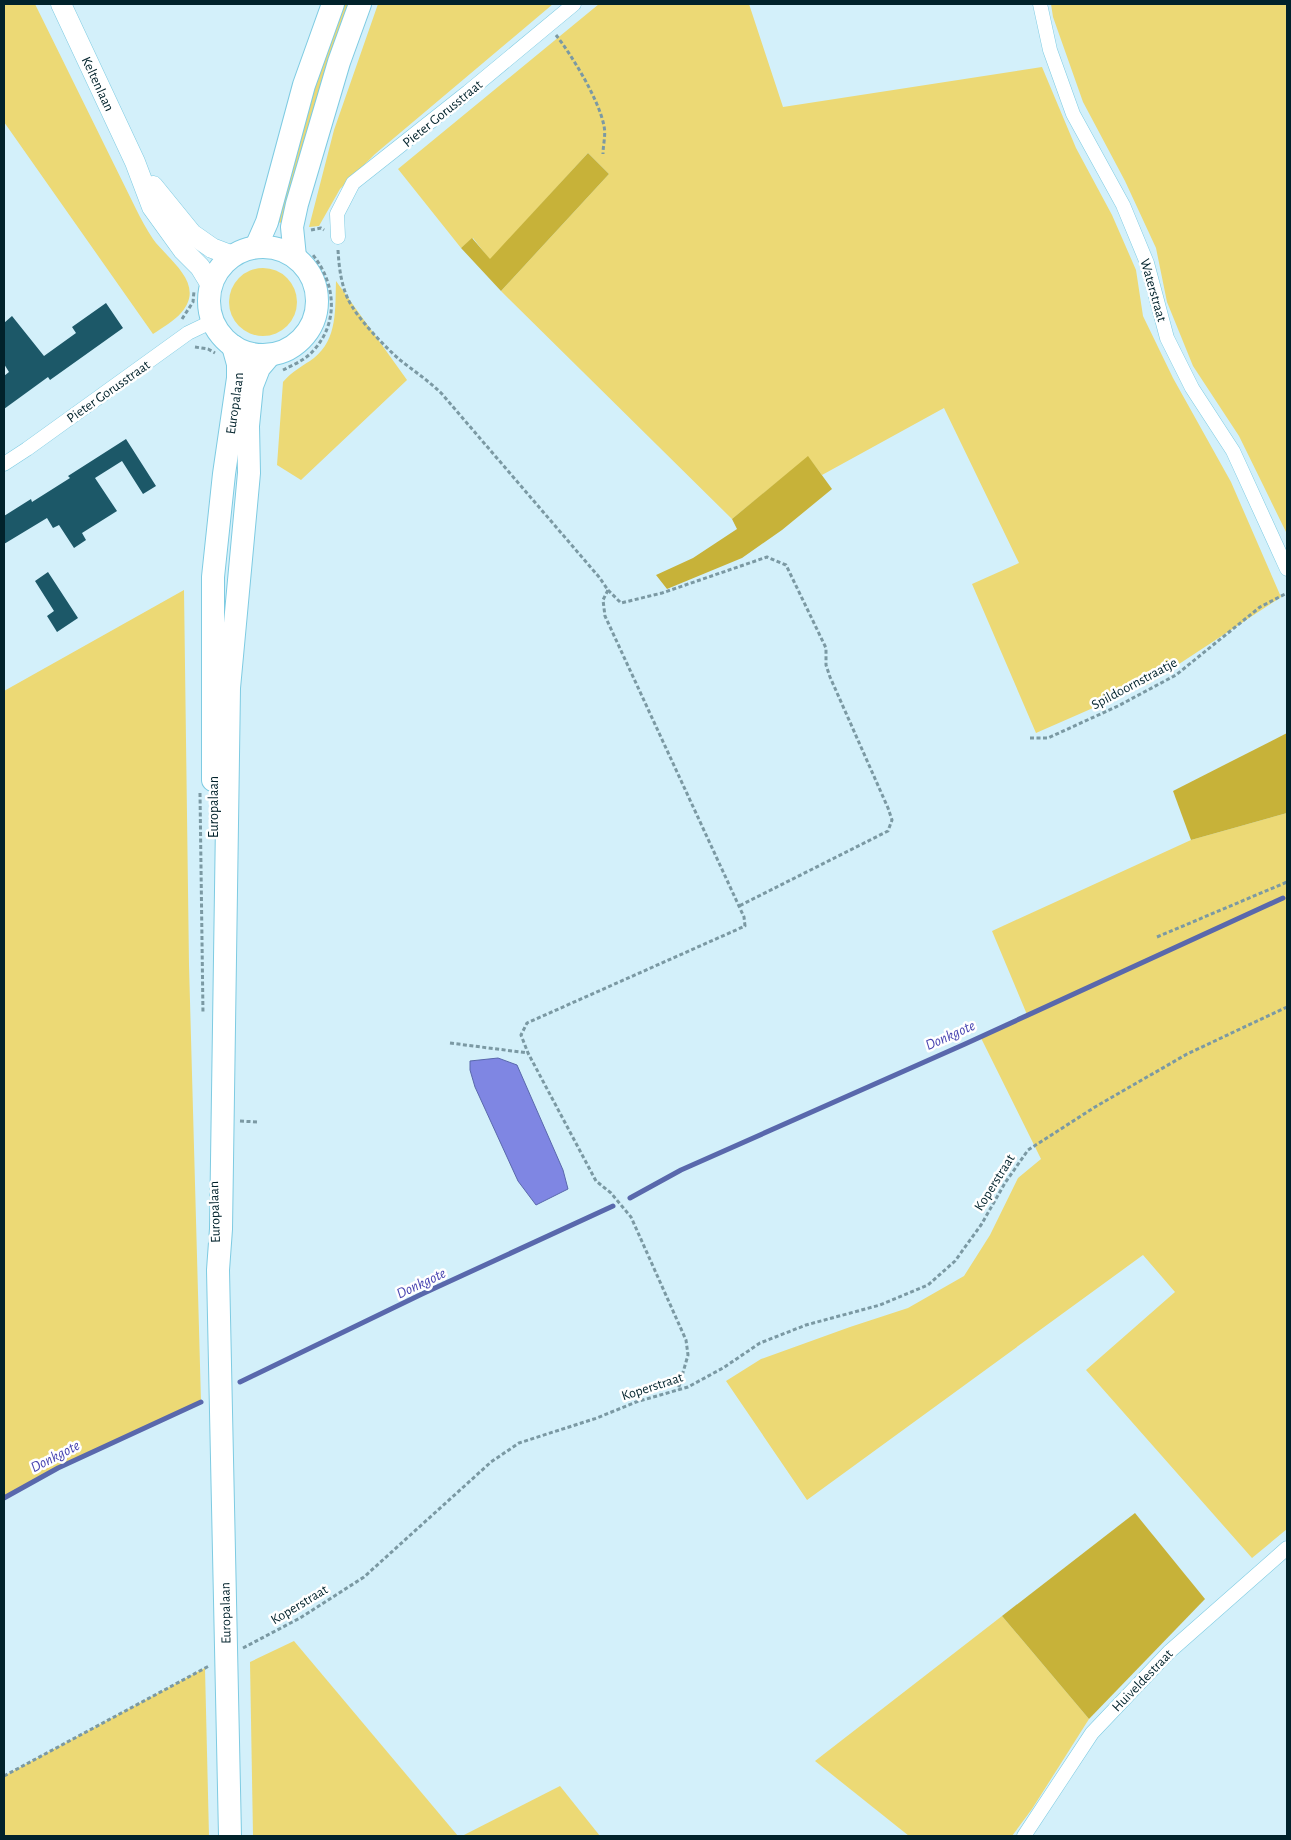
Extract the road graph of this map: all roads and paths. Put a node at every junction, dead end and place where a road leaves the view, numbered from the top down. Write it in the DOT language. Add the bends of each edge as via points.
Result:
graph roads {
  1 [pos="61,4"];
  2 [pos="333,4"];
  3 [pos="360,4"];
  4 [pos="574,4"];
  5 [pos="1040,4"];
  6 [pos="548,25"];
  7 [pos="603,154"];
  8 [pos="136,162"];
  9 [pos="338,237"];
  10 [pos="256,247"];
  11 [pos="302,253"];
  12 [pos="233,256"];
  13 [pos="203,287"];
  14 [pos="181,320"];
  15 [pos="213,321"];
  16 [pos="233,346"];
  17 [pos="274,364"];
  18 [pos="4,464"];
  19 [pos="1287,569"];
  20 [pos="608,590"];
  21 [pos="1287,593"];
  22 [pos="1030,738"];
  23 [pos="1287,882"];
  24 [pos="739,906"];
  25 [pos="1157,937"];
  26 [pos="1287,1007"];
  27 [pos="450,1043"];
  28 [pos="528,1053"];
  29 [pos="218,1270"];
  30 [pos="678,1390"];
  31 [pos="1287,1548"];
  32 [pos="225,1658"];
  33 [pos="4,1776"];
  34 [pos="230,1836"];
  35 [pos="1024,1836"];
  1 -- 8 [label="main road, Keltenlaan"];
  2 -- 10 [label="main road" via="304,85 267,222"];
  3 -- 11 [label="main road" via="338,62 297,204 292,227"];
  4 -- 6 [label="street, Pieter Gorusstraat"];
  5 -- 19 [label="street, Waterstraat" via="1050,50 1074,114 1123,205 1147,263 1167,338 1192,388 1233,451"];
  6 -- 7 [label="path" via="570,53 599,110 605,128"];
  6 -- 9 [label="street, Pieter Gorusstraat" via="354,183 337,214"];
  8 -- 12 [label="main road, Keltenlaan" via="192,234 212,248"];
  8 -- 13 [label="main road, Keltenlaan" via="156,213 200,267"];
  9 -- 20 [label="path" via="338,264 348,301 377,338 442,394"];
  10 -- 11 [label="main road, Europalaan"];
  10 -- 12 [label="main road, Europalaan"];
  11 -- 17 [label="main road, Europalaan" via="316,287 313,323 302,339"];
  11 -- 17 [label="path" via="322,266 329,283 332,309 329,324 312,352"];
  12 -- 13 [label="main road, Europalaan"];
  13 -- 14 [label="path"];
  13 -- 15 [label="main road, Europalaan"];
  15 -- 16 [label="main road, Europalaan"];
  15 -- 18 [label="street, Pieter Gorusstraat" via="192,331"];
  16 -- 17 [label="main road, Europalaan"];
  16 -- 29 [label="main road, Europalaan" via="238,378 213,577 213,1231"];
  17 -- 29 [label="main road, Europalaan" via="260,368 250,402 249,473 229,688"];
  20 -- 24 [label="path" via="603,600 605,616"];
  20 -- 24 [label="path" via="621,603 662,593 767,557 786,565 826,648 830,677 892,820 888,831"];
  21 -- 22 [label="path, Spildoornstraatje" via="1260,607 1176,675 1048,738"];
  23 -- 25 [label="path"];
  24 -- 28 [label="path" via="745,926 527,1023 521,1035"];
  26 -- 30 [label="path, Koperstraat" via="1187,1054 1028,1150 981,1225 954,1261 928,1286 880,1305 806,1325 760,1343 723,1368"];
  27 -- 28 [label="path"];
  28 -- 30 [label="path" via="596,1181 631,1217 682,1331 688,1355"];
  29 -- 32 [label="main road, Europalaan"];
  30 -- 32 [label="path, Koperstraat" via="519,1443 491,1462 364,1577 300,1618"];
  31 -- 35 [label="street, Huiveldestraat" via="1168,1652 1092,1734"];
  32 -- 33 [label="path, Koperstraat"];
  32 -- 34 [label="main road, Europalaan"];
}
